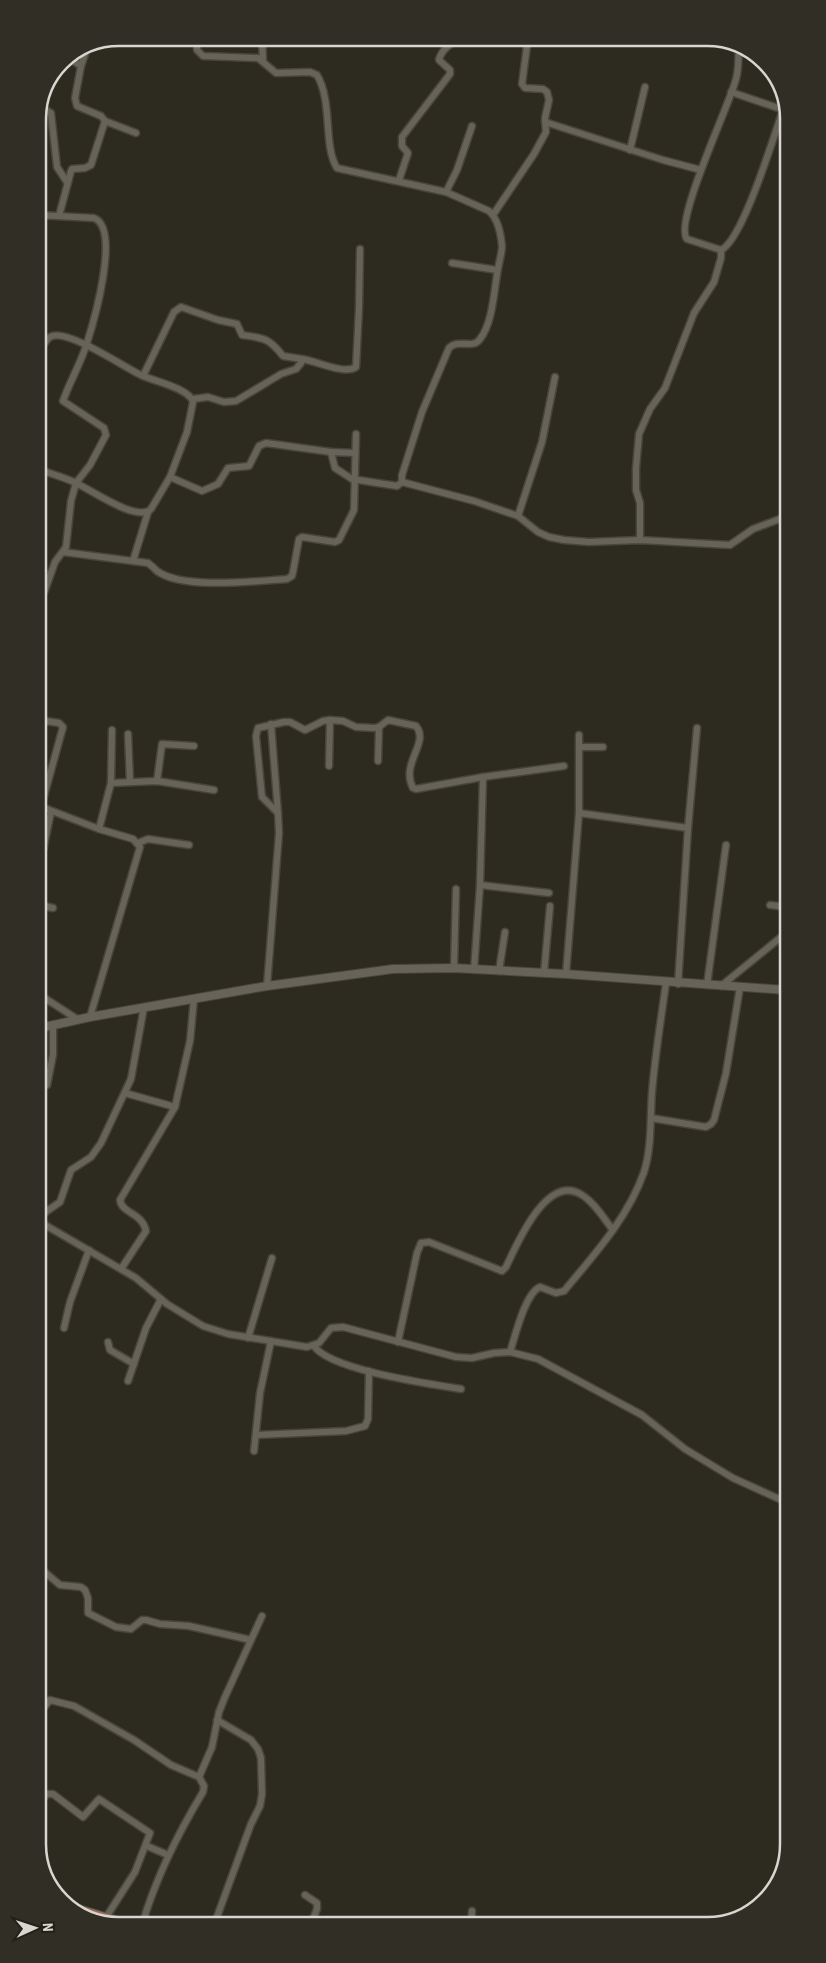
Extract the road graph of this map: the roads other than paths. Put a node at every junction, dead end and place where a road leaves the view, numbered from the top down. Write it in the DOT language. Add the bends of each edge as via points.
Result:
graph roads {
  1 [pos="197,46"];
  2 [pos="262,46"];
  3 [pos="449,46"];
  4 [pos="527,46"];
  5 [pos="738,54"];
  6 [pos="85,55"];
  7 [pos="263,61"];
  8 [pos="75,62"];
  9 [pos="82,66"];
  10 [pos="646,87"];
  11 [pos="731,92"];
  12 [pos="778,108"];
  13 [pos="47,111"];
  14 [pos="105,120"];
  15 [pos="780,121"];
  16 [pos="545,122"];
  17 [pos="472,126"];
  18 [pos="136,133"];
  19 [pos="630,150"];
  20 [pos="701,170"];
  21 [pos="398,180"];
  22 [pos="67,182"];
  23 [pos="446,192"];
  24 [pos="46,215"];
  25 [pos="493,215"];
  26 [pos="59,216"];
  27 [pos="360,248"];
  28 [pos="721,250"];
  29 [pos="452,263"];
  30 [pos="497,270"];
  31 [pos="46,341"];
  32 [pos="87,345"];
  33 [pos="302,359"];
  34 [pos="143,376"];
  35 [pos="555,377"];
  36 [pos="193,399"];
  37 [pos="356,434"];
  38 [pos="331,452"];
  39 [pos="355,453"];
  40 [pos="46,472"];
  41 [pos="170,477"];
  42 [pos="354,479"];
  43 [pos="402,482"];
  44 [pos="76,483"];
  45 [pos="148,512"];
  46 [pos="518,516"];
  47 [pos="780,519"];
  48 [pos="640,540"];
  49 [pos="63,552"];
  50 [pos="133,561"];
  51 [pos="46,587"];
  52 [pos="330,720"];
  53 [pos="46,721"];
  54 [pos="271,724"];
  55 [pos="380,728"];
  56 [pos="697,728"];
  57 [pos="112,730"];
  58 [pos="128,734"];
  59 [pos="578,735"];
  60 [pos="194,746"];
  61 [pos="579,747"];
  62 [pos="604,747"];
  63 [pos="378,761"];
  64 [pos="329,766"];
  65 [pos="564,766"];
  66 [pos="483,777"];
  67 [pos="157,781"];
  68 [pos="130,782"];
  69 [pos="111,783"];
  70 [pos="46,785"];
  71 [pos="214,790"];
  72 [pos="46,809"];
  73 [pos="52,812"];
  74 [pos="278,813"];
  75 [pos="579,813"];
  76 [pos="688,828"];
  77 [pos="99,829"];
  78 [pos="46,837"];
  79 [pos="138,843"];
  80 [pos="189,845"];
  81 [pos="726,845"];
  82 [pos="480,884"];
  83 [pos="456,889"];
  84 [pos="548,893"];
  85 [pos="770,905"];
  86 [pos="46,906"];
  87 [pos="550,906"];
  88 [pos="780,906"];
  89 [pos="52,908"];
  90 [pos="505,932"];
  91 [pos="780,938"];
  92 [pos="454,968"];
  93 [pos="474,970"];
  94 [pos="499,971"];
  95 [pos="544,973"];
  96 [pos="566,974"];
  97 [pos="678,984"];
  98 [pos="665,985"];
  99 [pos="707,985"];
  100 [pos="267,986"];
  101 [pos="721,986"];
  102 [pos="740,987"];
  103 [pos="780,990"];
  104 [pos="194,999"];
  105 [pos="46,1000"];
  106 [pos="144,1007"];
  107 [pos="90,1017"];
  108 [pos="77,1019"];
  109 [pos="53,1025"];
  110 [pos="46,1027"];
  111 [pos="47,1085"];
  112 [pos="125,1093"];
  113 [pos="175,1107"];
  114 [pos="650,1118"];
  115 [pos="46,1212"];
  116 [pos="46,1226"];
  117 [pos="613,1230"];
  118 [pos="88,1250"];
  119 [pos="272,1258"];
  120 [pos="121,1269"];
  121 [pos="161,1299"];
  122 [pos="64,1328"];
  123 [pos="248,1338"];
  124 [pos="272,1341"];
  125 [pos="108,1342"];
  126 [pos="398,1342"];
  127 [pos="314,1346"];
  128 [pos="510,1352"];
  129 [pos="134,1364"];
  130 [pos="368,1371"];
  131 [pos="128,1381"];
  132 [pos="461,1389"];
  133 [pos="256,1435"];
  134 [pos="254,1451"];
  135 [pos="780,1499"];
  136 [pos="46,1573"];
  137 [pos="262,1616"];
  138 [pos="251,1640"];
  139 [pos="46,1705"];
  140 [pos="217,1720"];
  141 [pos="199,1777"];
  142 [pos="46,1796"];
  143 [pos="147,1846"];
  144 [pos="168,1855"];
  145 [pos="305,1895"];
  146 [pos="472,1911"];
  147 [pos="107,1915"];
  148 [pos="144,1917"];
  149 [pos="217,1917"];
  150 [pos="313,1917"];
  151 [pos="472,1917"];
  1 -- 7 [label="street" via="203,56 252,57"];
  2 -- 7 [label="street"];
  3 -- 21 [label="street" via="439,60 450,74 402,137 402,146 408,153"];
  4 -- 16 [label="street" via="522,84 525,88 546,92 549,100"];
  5 -- 11 [label="street"];
  6 -- 9 [label="street"];
  7 -- 21 [label="street" via="276,72 318,75 337,168"];
  8 -- 9 [label="street"];
  9 -- 14 [label="street" via="75,102"];
  10 -- 19 [label="street"];
  11 -- 12 [label="street"];
  11 -- 20 [label="street"];
  13 -- 22 [label="street" via="51,113 57,167"];
  14 -- 18 [label="street"];
  14 -- 22 [label="street" via="91,165 72,169"];
  15 -- 28 [label="street" via="754,192 731,240"];
  16 -- 19 [label="street"];
  16 -- 25 [label="street" via="545,137"];
  17 -- 23 [label="street" via="454,179"];
  19 -- 20 [label="street"];
  20 -- 28 [label="street" via="688,208 684,236"];
  21 -- 23 [label="street"];
  22 -- 26 [label="street"];
  23 -- 25 [label="street"];
  24 -- 26 [label="street"];
  25 -- 30 [label="street" via="502,247"];
  26 -- 32 [label="street" via="94,218 103,225 105,233 104,272"];
  27 -- 33 [label="street" via="356,367 343,370"];
  28 -- 48 [label="street" via="714,282 694,313 665,388 650,410 640,434 636,468"];
  29 -- 30 [label="street"];
  30 -- 43 [label="street" via="484,334 478,342 456,343 449,348 422,412"];
  31 -- 32 [label="street" via="52,336 63,336"];
  32 -- 34 [label="street"];
  32 -- 44 [label="street" via="63,401 104,428 106,435"];
  33 -- 34 [label="street" via="284,356 274,344 263,338 244,336 237,324 182,307 174,312"];
  33 -- 36 [label="street" via="296,369 281,374 236,401 224,402 208,397"];
  34 -- 36 [label="street"];
  35 -- 46 [label="street" via="542,442"];
  36 -- 41 [label="street" via="187,432"];
  37 -- 39 [label="street"];
  38 -- 39 [label="street"];
  38 -- 41 [label="street" via="266,443 261,444 249,466 228,468 218,484 202,491"];
  38 -- 42 [label="street" via="335,468"];
  39 -- 42 [label="street"];
  40 -- 44 [label="street"];
  41 -- 45 [label="street"];
  42 -- 43 [label="street" via="390,486"];
  42 -- 50 [label="street" via="353,515 339,540 299,538 292,576 287,579 204,582 175,578 148,563"];
  43 -- 46 [label="street"];
  44 -- 45 [label="street" via="132,512"];
  44 -- 49 [label="street"];
  45 -- 50 [label="street"];
  46 -- 48 [label="street" via="538,532 556,539 589,542"];
  47 -- 48 [label="street" via="753,529 730,546"];
  49 -- 50 [label="street"];
  49 -- 51 [label="street" via="55,562"];
  52 -- 54 [label="street" via="305,730 290,722"];
  52 -- 55 [label="street" via="344,721 356,727"];
  52 -- 64 [label="street"];
  53 -- 70 [label="street" via="63,727"];
  54 -- 74 [label="street"];
  54 -- 74 [label="street" via="258,728 256,736 262,797"];
  55 -- 63 [label="street"];
  55 -- 66 [label="street" via="388,720 416,726 419,730 421,739 410,763 413,788"];
  56 -- 76 [label="street"];
  57 -- 69 [label="street"];
  58 -- 68 [label="street"];
  59 -- 61 [label="street"];
  60 -- 67 [label="street" via="162,744"];
  61 -- 62 [label="street"];
  61 -- 75 [label="street"];
  65 -- 66 [label="street"];
  66 -- 82 [label="street"];
  67 -- 68 [label="street"];
  67 -- 71 [label="street"];
  68 -- 69 [label="street"];
  69 -- 77 [label="street"];
  72 -- 73 [label="street"];
  73 -- 77 [label="street"];
  73 -- 78 [label="street"];
  74 -- 100 [label="street"];
  75 -- 76 [label="street"];
  75 -- 96 [label="street"];
  76 -- 97 [label="street"];
  77 -- 79 [label="street"];
  79 -- 80 [label="street" via="148,839"];
  79 -- 107 [label="street" via="139,851"];
  81 -- 99 [label="street"];
  82 -- 84 [label="street"];
  82 -- 93 [label="street"];
  83 -- 92 [label="street"];
  85 -- 88 [label="street"];
  86 -- 89 [label="street"];
  87 -- 95 [label="street"];
  90 -- 94 [label="street"];
  91 -- 101 [label="street"];
  92 -- 93 [label="street"];
  92 -- 100 [label="street" via="377,970"];
  93 -- 94 [label="street"];
  94 -- 95 [label="street"];
  95 -- 96 [label="street"];
  96 -- 98 [label="street"];
  97 -- 98 [label="street"];
  97 -- 99 [label="street"];
  98 -- 114 [label="street"];
  99 -- 101 [label="street"];
  100 -- 104 [label="street"];
  101 -- 102 [label="street"];
  102 -- 103 [label="street"];
  102 -- 114 [label="street" via="726,1073 714,1120 706,1127"];
  104 -- 106 [label="street"];
  104 -- 113 [label="street" via="190,1042"];
  105 -- 108 [label="street"];
  106 -- 107 [label="street"];
  106 -- 112 [label="street" via="135,1061"];
  107 -- 108 [label="street"];
  108 -- 109 [label="street"];
  109 -- 110 [label="street"];
  109 -- 111 [label="street" via="53,1055"];
  112 -- 113 [label="street"];
  112 -- 115 [label="street" via="95,1153 70,1170 60,1202"];
  113 -- 120 [label="street" via="120,1200 124,1208 141,1219 146,1231"];
  114 -- 117 [label="street" via="645,1169 635,1194"];
  116 -- 118 [label="street"];
  117 -- 126 [label="street" via="583,1195 567,1191 538,1208 502,1271 428,1242 421,1243"];
  117 -- 128 [label="street" via="564,1291 556,1293 540,1287 533,1292"];
  118 -- 120 [label="street"];
  118 -- 122 [label="street"];
  119 -- 123 [label="street"];
  120 -- 121 [label="street"];
  121 -- 123 [label="street" via="203,1326"];
  121 -- 129 [label="street" via="146,1328"];
  123 -- 124 [label="street"];
  124 -- 127 [label="street" via="299,1347"];
  124 -- 133 [label="street" via="260,1392"];
  125 -- 129 [label="street" via="110,1350"];
  126 -- 127 [label="street" via="337,1327 329,1330"];
  126 -- 128 [label="street" via="456,1358"];
  127 -- 130 [label="street" via="321,1354"];
  128 -- 135 [label="street" via="549,1364 642,1415 685,1449 733,1478"];
  129 -- 131 [label="street"];
  130 -- 132 [label="street"];
  130 -- 133 [label="street" via="368,1419 365,1426 346,1431"];
  133 -- 134 [label="street"];
  136 -- 138 [label="street" via="60,1585 85,1590 88,1613 116,1627 131,1629 146,1620 182,1624"];
  137 -- 138 [label="street"];
  138 -- 140 [label="street"];
  139 -- 141 [label="street" via="50,1700 74,1706 171,1765"];
  140 -- 141 [label="street" via="212,1747"];
  140 -- 149 [label="street" via="251,1740 258,1749 262,1794"];
  141 -- 144 [label="street" via="204,1786 203,1792"];
  142 -- 143 [label="street" via="53,1794 83,1817 99,1799 150,1834"];
  143 -- 144 [label="street"];
  143 -- 147 [label="street" via="128,1885"];
  144 -- 148 [label="street"];
  145 -- 150 [label="street" via="317,1903"];
  146 -- 151 [label="street"];
}
